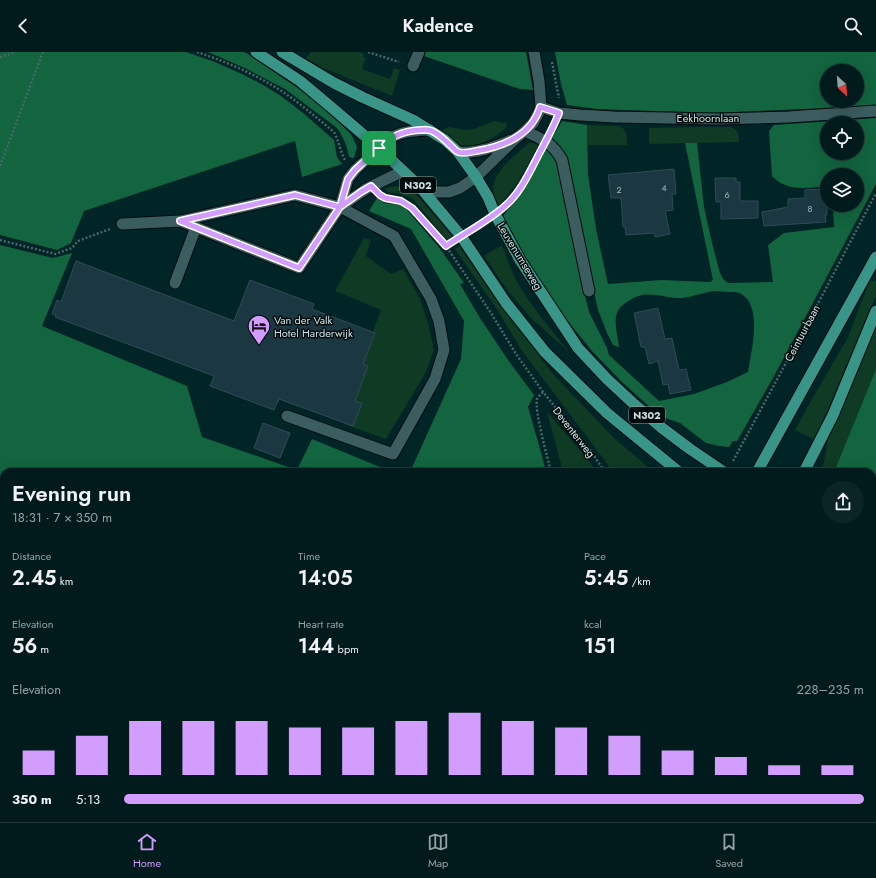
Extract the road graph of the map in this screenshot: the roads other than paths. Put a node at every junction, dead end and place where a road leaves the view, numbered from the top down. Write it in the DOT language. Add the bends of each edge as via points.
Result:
graph roads {
  1 [pos="256,52"];
  2 [pos="282,52"];
  3 [pos="419,52"];
  4 [pos="534,52"];
  5 [pos="413,66"];
  6 [pos="540,107"];
  7 [pos="876,112"];
  8 [pos="430,130"];
  9 [pos="525,131"];
  10 [pos="515,139"];
  11 [pos="379,148"];
  12 [pos="458,152"];
  13 [pos="403,171"];
  14 [pos="476,177"];
  15 [pos="420,188"];
  16 [pos="340,207"];
  17 [pos="180,221"];
  18 [pos="122,224"];
  19 [pos="196,227"];
  20 [pos="876,257"];
  21 [pos="175,283"];
  22 [pos="589,291"];
  23 [pos="876,311"];
  24 [pos="287,416"];
  25 [pos="674,468"];
  26 [pos="725,468"];
  27 [pos="759,468"];
  28 [pos="806,468"];
  1 -- 11 [label="main road, N302" via="300,81"];
  2 -- 8 [label="main road, Leuvenumseweg / N302" via="334,83"];
  3 -- 5 [label="street"];
  4 -- 6 [label="street" via="541,96"];
  6 -- 7 [label="street, Eekhoornlaan" via="559,113 614,118 718,119"];
  6 -- 9 [label="street" via="533,123"];
  8 -- 11 [label="street" via="399,133"];
  8 -- 12 [label="main road, Leuvenumseweg / N302"];
  9 -- 10 [label="street"];
  9 -- 22 [label="street" via="546,141 562,160"];
  10 -- 12 [label="street" via="486,149"];
  10 -- 14 [label="street"];
  11 -- 13 [label="main road, N302"];
  11 -- 16 [label="street" via="348,179"];
  12 -- 14 [label="main road, Leuvenumseweg / N302"];
  13 -- 15 [label="main road, N302"];
  13 -- 16 [label="street" via="371,186"];
  14 -- 15 [label="street" via="449,192"];
  14 -- 26 [label="main road, Leuvenumseweg / N302" via="520,260 578,348 662,428 684,445"];
  15 -- 25 [label="main road, N302" via="461,236 506,303 545,352 607,414"];
  16 -- 17 [label="street" via="295,195"];
  16 -- 19 [label="street" via="299,268"];
  16 -- 24 [label="street" via="394,236 431,299 439,321 444,350 435,379 393,454"];
  17 -- 18 [label="street"];
  17 -- 19 [label="street"];
  19 -- 21 [label="street"];
  20 -- 27 [label="main road"];
  23 -- 28 [label="main road" via="833,415"];
}
